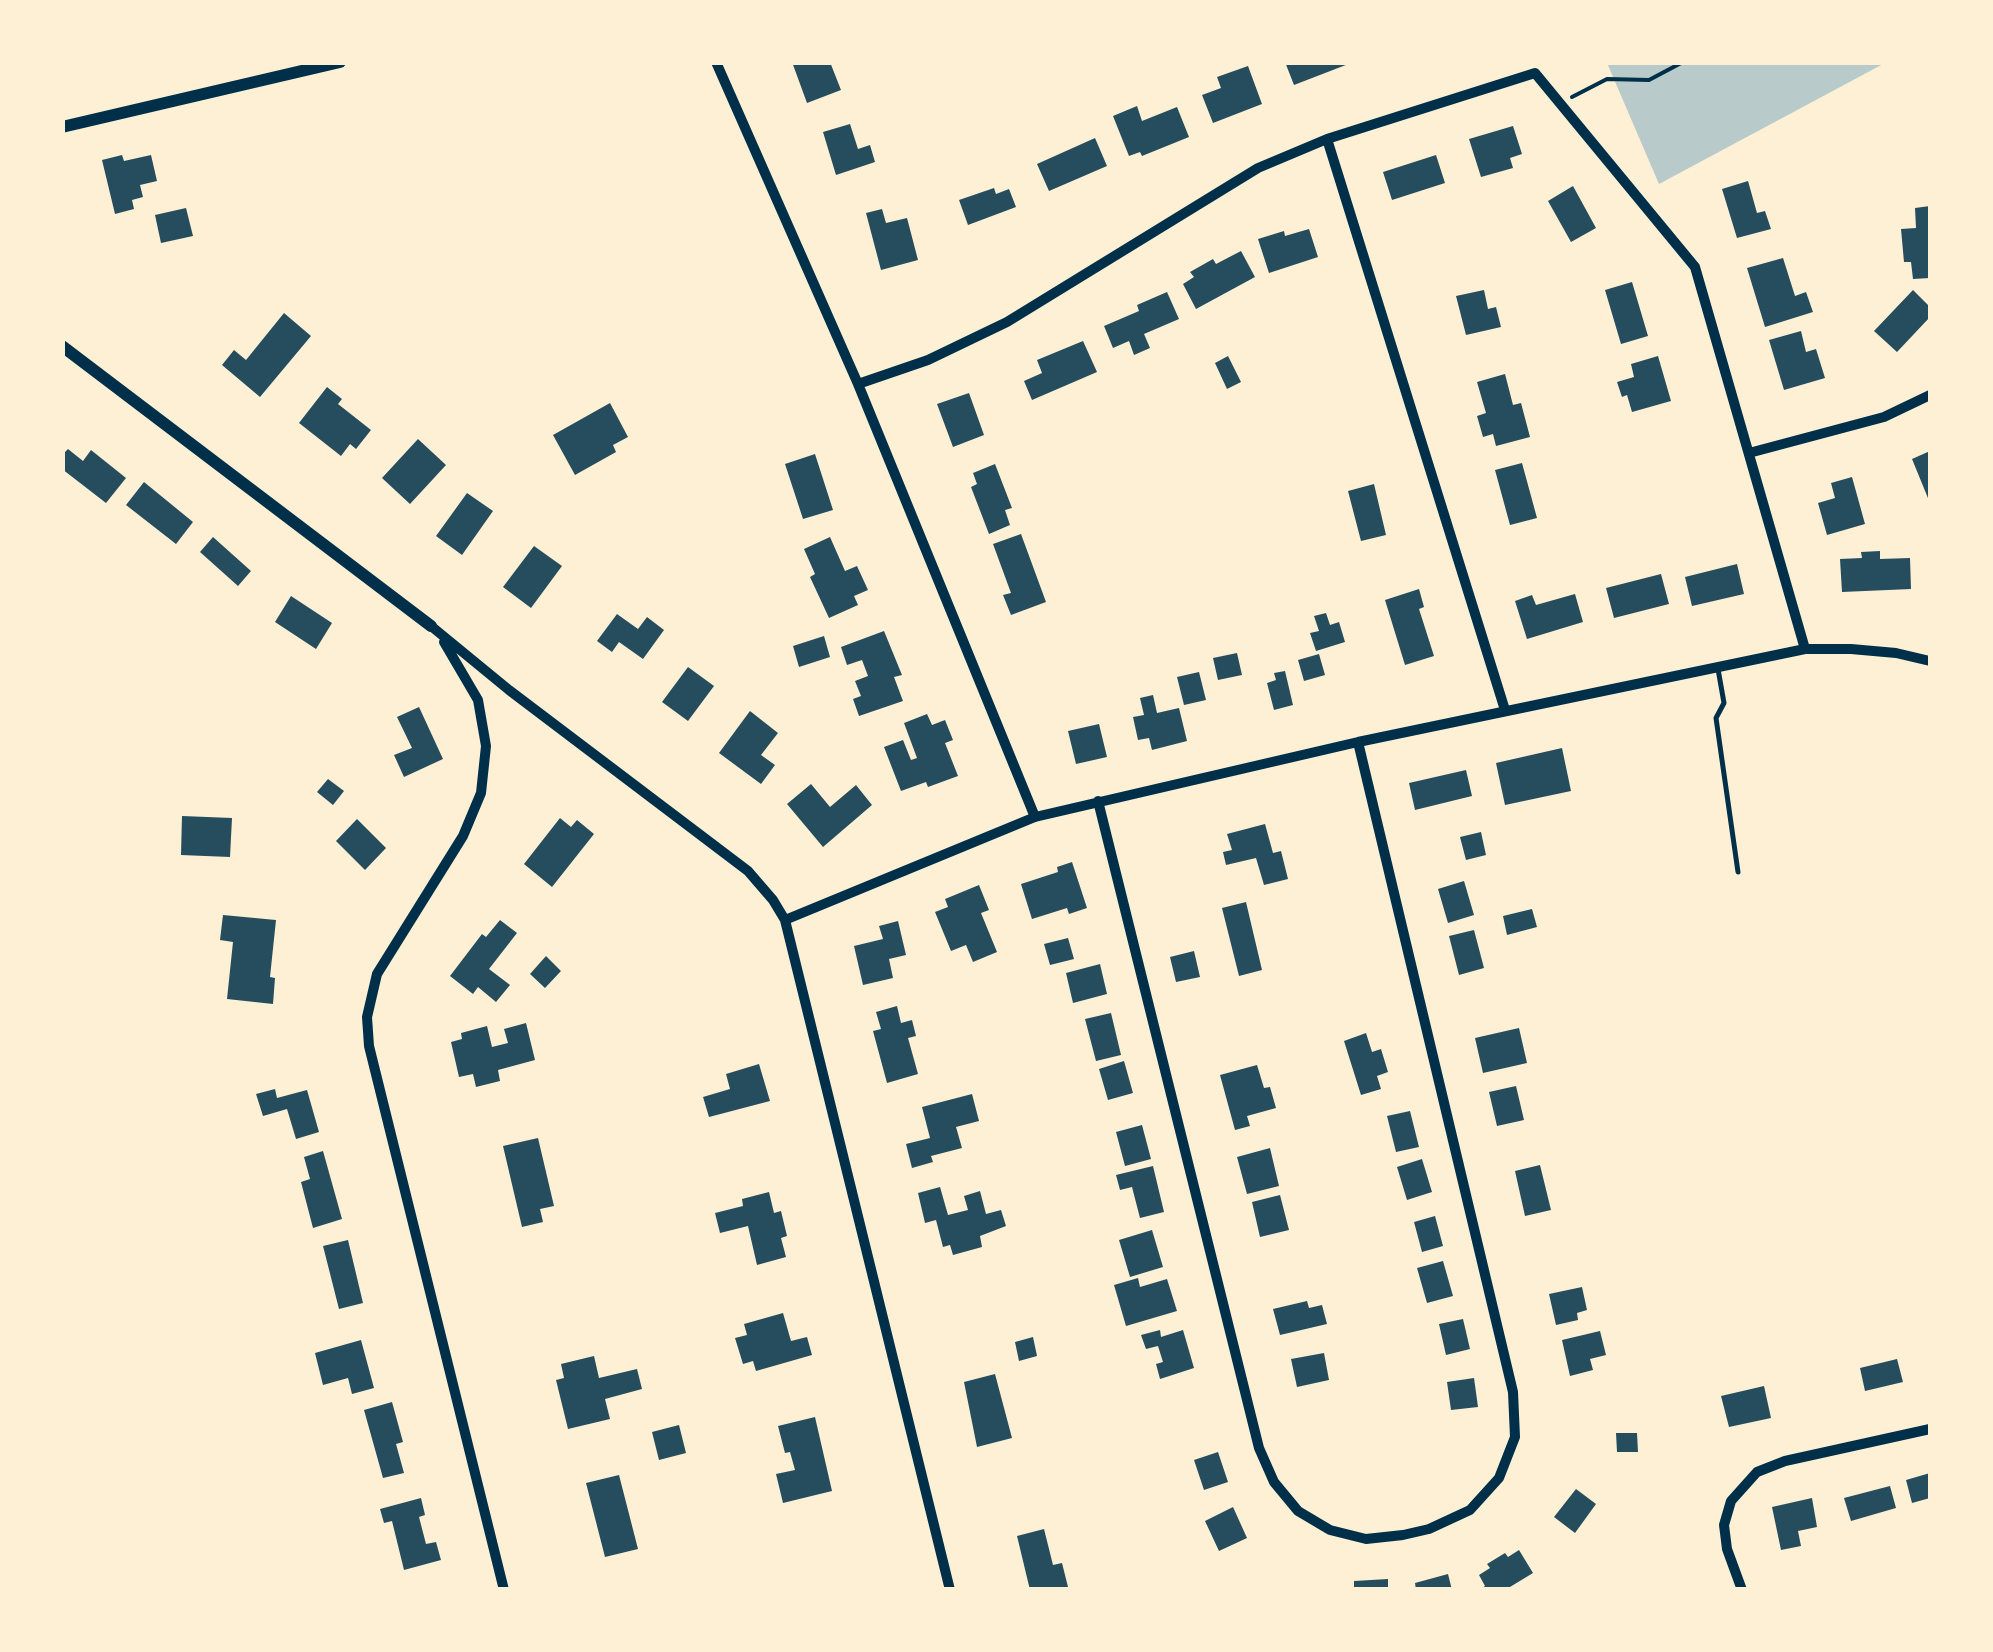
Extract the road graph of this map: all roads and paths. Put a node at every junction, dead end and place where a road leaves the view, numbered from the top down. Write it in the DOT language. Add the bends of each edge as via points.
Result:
graph roads {
  1 [pos="340,62"];
  2 [pos="716,62"];
  3 [pos="1683,62"];
  4 [pos="1563,106"];
  5 [pos="62,127"];
  6 [pos="1327,139"];
  7 [pos="62,346"];
  8 [pos="858,384"];
  9 [pos="1930,395"];
  10 [pos="1749,454"];
  11 [pos="432,626"];
  12 [pos="1805,649"];
  13 [pos="1930,661"];
  14 [pos="1717,667"];
  15 [pos="1505,710"];
  16 [pos="1358,742"];
  17 [pos="1098,801"];
  18 [pos="1035,817"];
  19 [pos="1738,872"];
  20 [pos="785,920"];
  21 [pos="1930,1428"];
  22 [pos="504,1590"];
  23 [pos="950,1590"];
  24 [pos="1742,1590"];
  1 -- 5 [label="street"];
  2 -- 8 [label="street"];
  3 -- 4 [label="path" via="1649,80 1596,82"];
  4 -- 6 [label="street" via="1536,72"];
  4 -- 10 [label="street" via="1694,268"];
  6 -- 8 [label="street" via="1258,168 1007,322"];
  6 -- 15 [label="street"];
  7 -- 11 [label="street"];
  8 -- 18 [label="street"];
  9 -- 10 [label="street" via="1884,416"];
  10 -- 12 [label="street"];
  11 -- 20 [label="street" via="748,870"];
  11 -- 22 [label="street" via="478,700 486,746 482,793 464,836 377,974 367,1017 369,1046"];
  12 -- 13 [label="street" via="1851,648"];
  12 -- 14 [label="street"];
  14 -- 15 [label="street"];
  14 -- 19 [label="lane" via="1724,703 1716,718"];
  15 -- 16 [label="street"];
  16 -- 17 [label="street"];
  16 -- 17 [label="street" via="1513,1392 1514,1436 1500,1478 1470,1510 1430,1529 1366,1538 1330,1530 1298,1510 1274,1482 1259,1448"];
  17 -- 18 [label="street"];
  18 -- 20 [label="street"];
  20 -- 23 [label="street"];
  21 -- 24 [label="street" via="1757,1472 1731,1502 1724,1525"];
}
